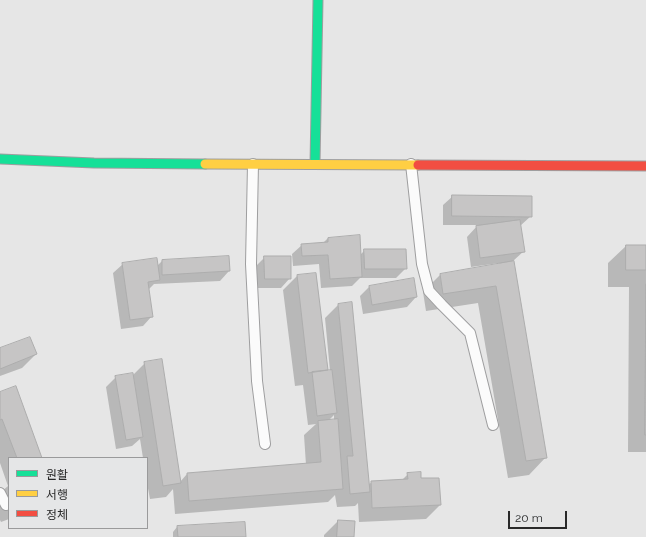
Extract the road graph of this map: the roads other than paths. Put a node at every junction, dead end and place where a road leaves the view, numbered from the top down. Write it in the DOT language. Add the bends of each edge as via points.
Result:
graph roads {
  1 [pos="318,0"];
  2 [pos="0,159"];
  3 [pos="253,164"];
  4 [pos="315,164"];
  5 [pos="411,164"];
  6 [pos="646,166"];
  7 [pos="492,425"];
  8 [pos="265,444"];
  9 [pos="0,493"];
  10 [pos="6,505"];
  1 -- 4 [label="street"];
  2 -- 3 [label="street"];
  3 -- 4 [label="street"];
  3 -- 8 [label="lane" via="250,264 257,381"];
  4 -- 5 [label="street"];
  5 -- 6 [label="street"];
  5 -- 7 [label="lane" via="422,264 430,290 470,333"];
  9 -- 10 [label="lane"];
}
